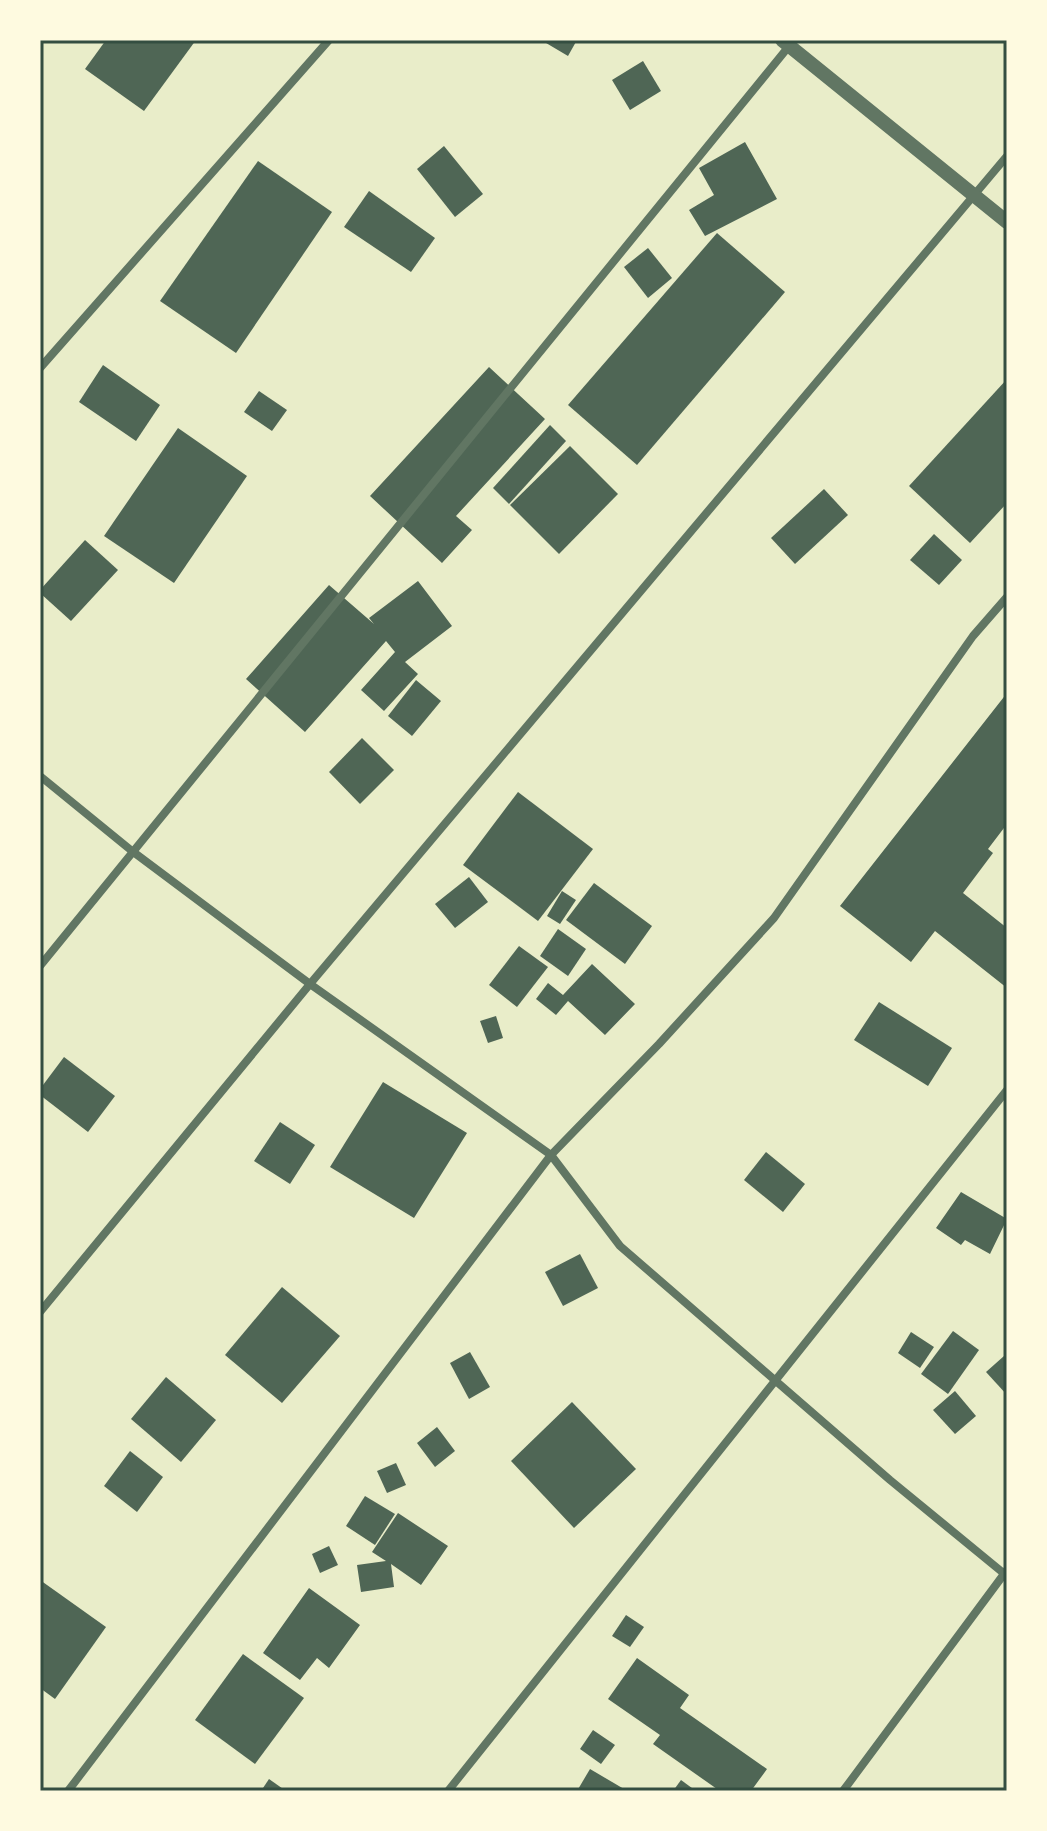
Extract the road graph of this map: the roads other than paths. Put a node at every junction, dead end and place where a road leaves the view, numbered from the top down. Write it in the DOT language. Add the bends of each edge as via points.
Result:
graph roads {
  1 [pos="329,40"];
  2 [pos="789,42"];
  3 [pos="1007,156"];
  4 [pos="974,197"];
  5 [pos="1007,222"];
  6 [pos="40,368"];
  7 [pos="1007,597"];
  8 [pos="40,776"];
  9 [pos="132,851"];
  10 [pos="40,966"];
  11 [pos="310,984"];
  12 [pos="1007,1090"];
  13 [pos="551,1155"];
  14 [pos="40,1312"];
  15 [pos="775,1380"];
  16 [pos="1006,1574"];
  17 [pos="68,1791"];
  18 [pos="448,1791"];
  19 [pos="843,1791"];
  1 -- 6 [label="street"];
  2 -- 4 [label="street"];
  2 -- 9 [label="street"];
  3 -- 4 [label="street"];
  4 -- 5 [label="street"];
  4 -- 11 [label="street"];
  7 -- 13 [label="street" via="973,636 774,918"];
  8 -- 9 [label="street"];
  9 -- 10 [label="street"];
  9 -- 11 [label="street"];
  11 -- 13 [label="street"];
  11 -- 14 [label="street"];
  12 -- 15 [label="street"];
  13 -- 15 [label="street" via="620,1246"];
  13 -- 17 [label="street"];
  15 -- 16 [label="street"];
  15 -- 18 [label="street"];
  16 -- 19 [label="street"];
}
